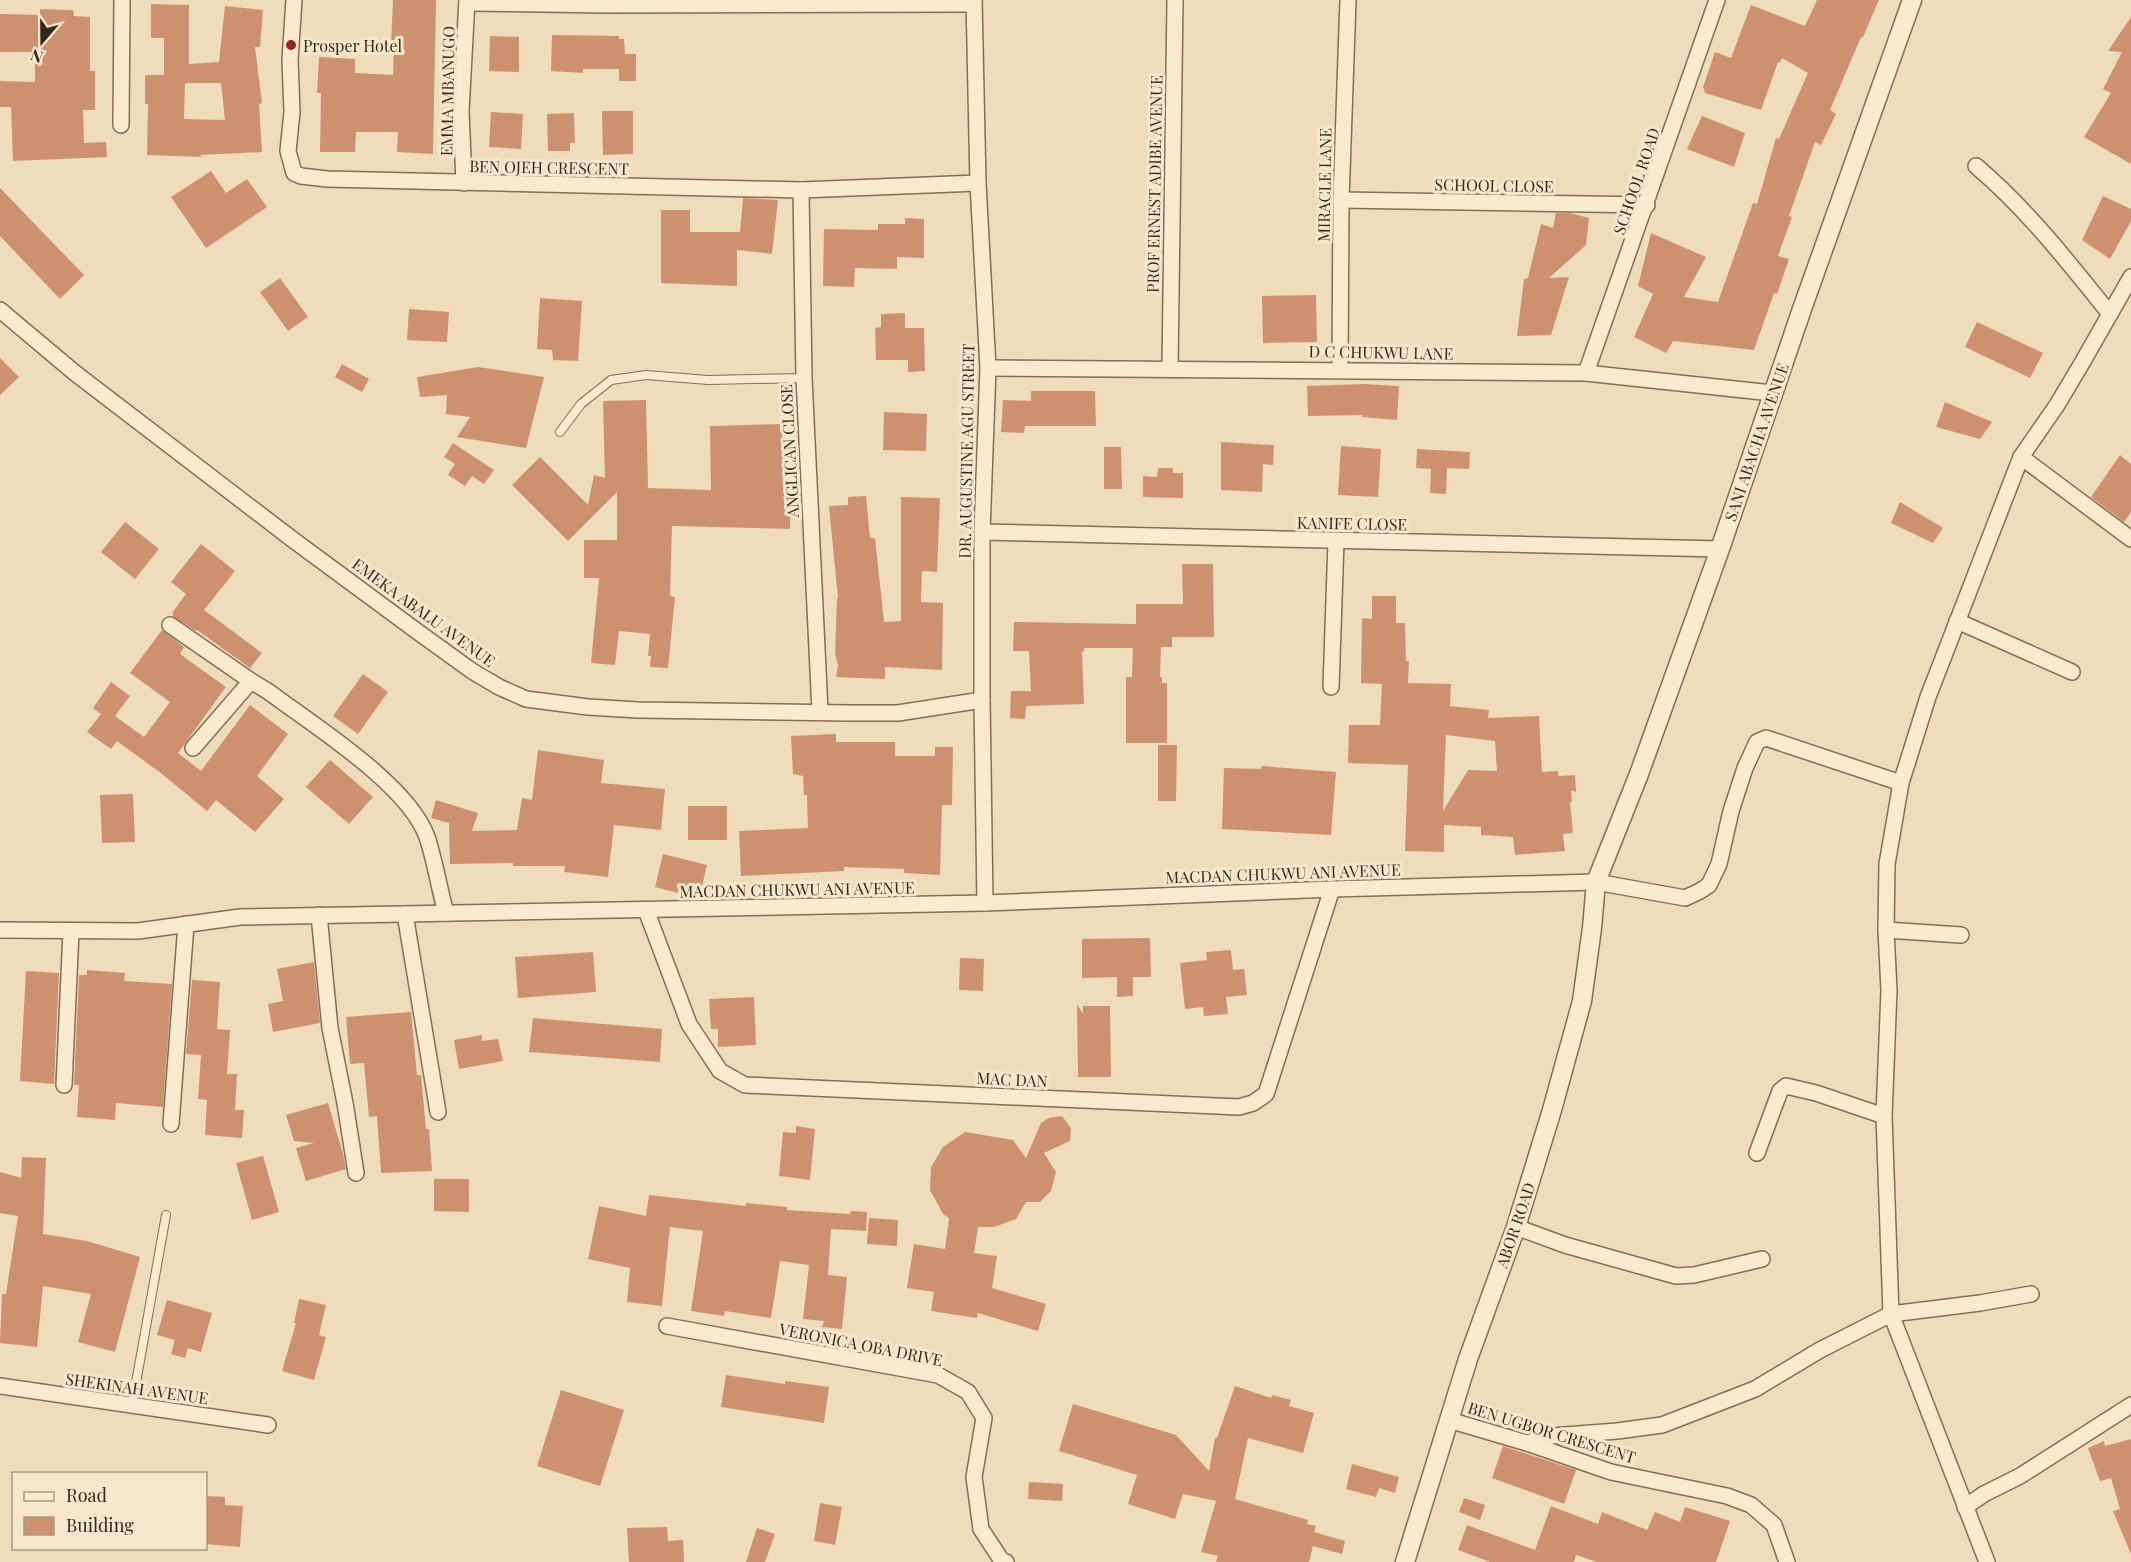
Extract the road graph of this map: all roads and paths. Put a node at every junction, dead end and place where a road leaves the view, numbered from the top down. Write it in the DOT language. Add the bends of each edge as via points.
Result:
graph roads {
  1 [pos="122,0"];
  2 [pos="294,0"];
  3 [pos="1175,0"];
  4 [pos="1348,0"];
  5 [pos="1717,0"];
  6 [pos="1912,0"];
  7 [pos="467,1"];
  8 [pos="974,2"];
  9 [pos="121,125"];
  10 [pos="1976,166"];
  11 [pos="464,183"];
  12 [pos="978,183"];
  13 [pos="801,190"];
  14 [pos="1341,200"];
  15 [pos="1647,205"];
  16 [pos="2131,277"];
  17 [pos="0,310"];
  18 [pos="2110,314"];
  19 [pos="988,368"];
  20 [pos="1170,368"];
  21 [pos="1340,370"];
  22 [pos="1586,373"];
  23 [pos="804,378"];
  24 [pos="1772,393"];
  25 [pos="560,432"];
  26 [pos="2021,457"];
  27 [pos="982,532"];
  28 [pos="2131,539"];
  29 [pos="1336,541"];
  30 [pos="1720,549"];
  31 [pos="1957,621"];
  32 [pos="170,625"];
  33 [pos="2072,672"];
  34 [pos="251,681"];
  35 [pos="1331,687"];
  36 [pos="982,700"];
  37 [pos="819,711"];
  38 [pos="193,748"];
  39 [pos="1901,783"];
  40 [pos="1596,882"];
  41 [pos="1332,889"];
  42 [pos="985,903"];
  43 [pos="646,910"];
  44 [pos="446,913"];
  45 [pos="405,914"];
  46 [pos="319,915"];
  47 [pos="186,924"];
  48 [pos="0,930"];
  49 [pos="1886,930"];
  50 [pos="70,931"];
  51 [pos="1961,935"];
  52 [pos="64,1085"];
  53 [pos="438,1112"];
  54 [pos="1884,1116"];
  55 [pos="171,1124"];
  56 [pos="1757,1153"];
  57 [pos="356,1173"];
  58 [pos="166,1215"];
  59 [pos="1516,1227"];
  60 [pos="1762,1259"];
  61 [pos="2031,1294"];
  62 [pos="1891,1314"];
  63 [pos="667,1326"];
  64 [pos="0,1386"];
  65 [pos="132,1405"];
  66 [pos="2131,1405"];
  67 [pos="1449,1420"];
  68 [pos="268,1425"];
  69 [pos="1527,1443"];
  70 [pos="1965,1507"];
  71 [pos="1003,1562"];
  72 [pos="1405,1562"];
  73 [pos="1787,1562"];
  74 [pos="1987,1562"];
  1 -- 9 [label="street"];
  2 -- 11 [label="street, BEN OJEH CRESCENT" via="288,151 294,173 327,179"];
  3 -- 20 [label="street, PROF ERNEST ADIBE AVENUE"];
  4 -- 14 [label="street, MIRACLE LANE"];
  5 -- 15 [label="street, SCHOOL ROAD"];
  6 -- 24 [label="street, SANI ABACHA AVENUE"];
  7 -- 8 [label="street" via="609,5"];
  7 -- 11 [label="street, EMMA MBANUGO" via="461,111"];
  8 -- 12 [label="street, DR. AUGUSTINE AGU STREET"];
  10 -- 18 [label="street" via="2001,187"];
  11 -- 13 [label="street, BEN OJEH CRESCENT"];
  12 -- 13 [label="street, BEN OJEH CRESCENT"];
  12 -- 19 [label="street, DR. AUGUSTINE AGU STREET"];
  13 -- 23 [label="street, ANGLICAN CLOSE"];
  14 -- 15 [label="street, SCHOOL CLOSE"];
  14 -- 21 [label="street, MIRACLE LANE"];
  15 -- 22 [label="street, SCHOOL ROAD"];
  16 -- 18 [label="street"];
  17 -- 37 [label="street, EMEKA ABALU AVENUE" via="75,373 292,539 499,687 526,699 588,707"];
  18 -- 26 [label="street" via="2057,405"];
  19 -- 20 [label="street, D C CHUKWU LANE"];
  19 -- 27 [label="street, DR. AUGUSTINE AGU STREET"];
  20 -- 21 [label="street, D C CHUKWU LANE"];
  21 -- 22 [label="street, D C CHUKWU LANE"];
  22 -- 24 [label="street, D C CHUKWU LANE"];
  23 -- 25 [label="lane" via="708,380 646,375 611,380 581,404"];
  23 -- 37 [label="street, ANGLICAN CLOSE"];
  24 -- 30 [label="street, SANI ABACHA AVENUE"];
  26 -- 28 [label="street"];
  26 -- 31 [label="street"];
  27 -- 29 [label="street, KANIFE CLOSE"];
  27 -- 36 [label="street, DR. AUGUSTINE AGU STREET"];
  29 -- 30 [label="street, KANIFE CLOSE"];
  29 -- 35 [label="street"];
  30 -- 40 [label="street, SANI ABACHA AVENUE"];
  31 -- 33 [label="street"];
  31 -- 39 [label="street"];
  32 -- 34 [label="street"];
  34 -- 38 [label="street"];
  34 -- 44 [label="street" via="371,769 406,802 426,836"];
  36 -- 37 [label="street, EMEKA ABALU AVENUE" via="898,713"];
  36 -- 42 [label="street, DR. AUGUSTINE AGU STREET"];
  39 -- 40 [label="street, MACDAN CHUKWU ANI AVENUE" via="1766,738 1757,742 1745,768 1719,864 1709,885 1685,898"];
  39 -- 49 [label="street" via="1887,864"];
  40 -- 41 [label="street, MACDAN CHUKWU ANI AVENUE"];
  40 -- 59 [label="street, ABOR ROAD" via="1582,1001"];
  41 -- 42 [label="street, MACDAN CHUKWU ANI AVENUE"];
  41 -- 43 [label="street, MAC DAN" via="1266,1094 1239,1107 745,1085 720,1071 689,1024"];
  42 -- 43 [label="street, MACDAN CHUKWU ANI AVENUE"];
  43 -- 44 [label="street, MACDAN CHUKWU ANI AVENUE"];
  44 -- 45 [label="street, MACDAN CHUKWU ANI AVENUE"];
  45 -- 46 [label="street, MACDAN CHUKWU ANI AVENUE"];
  45 -- 53 [label="street"];
  46 -- 47 [label="street, MACDAN CHUKWU ANI AVENUE" via="240,917"];
  46 -- 57 [label="street" via="330,1028"];
  47 -- 50 [label="street, MACDAN CHUKWU ANI AVENUE" via="138,931"];
  47 -- 55 [label="street"];
  48 -- 50 [label="street, MACDAN CHUKWU ANI AVENUE"];
  49 -- 51 [label="street"];
  49 -- 54 [label="street" via="1889,990"];
  50 -- 52 [label="street"];
  54 -- 56 [label="street" via="1786,1086 1780,1091"];
  54 -- 62 [label="street"];
  58 -- 65 [label="lane"];
  59 -- 60 [label="street" via="1676,1276"];
  59 -- 67 [label="street, ABOR ROAD"];
  61 -- 62 [label="street"];
  62 -- 69 [label="street" via="1755,1389 1662,1425 1552,1436"];
  62 -- 70 [label="street"];
  63 -- 71 [label="street, VERONICA OBA DRIVE" via="938,1375 968,1392 984,1418 974,1477 981,1529"];
  64 -- 65 [label="street, SHEKINAH AVENUE"];
  65 -- 68 [label="street, SHEKINAH AVENUE"];
  66 -- 70 [label="street"];
  67 -- 69 [label="street, BEN UGBOR CRESCENT"];
  67 -- 72 [label="street, ABOR ROAD"];
  69 -- 73 [label="street, BEN UGBOR CRESCENT" via="1611,1472 1727,1496 1751,1505 1774,1525"];
  70 -- 74 [label="street"];
}
